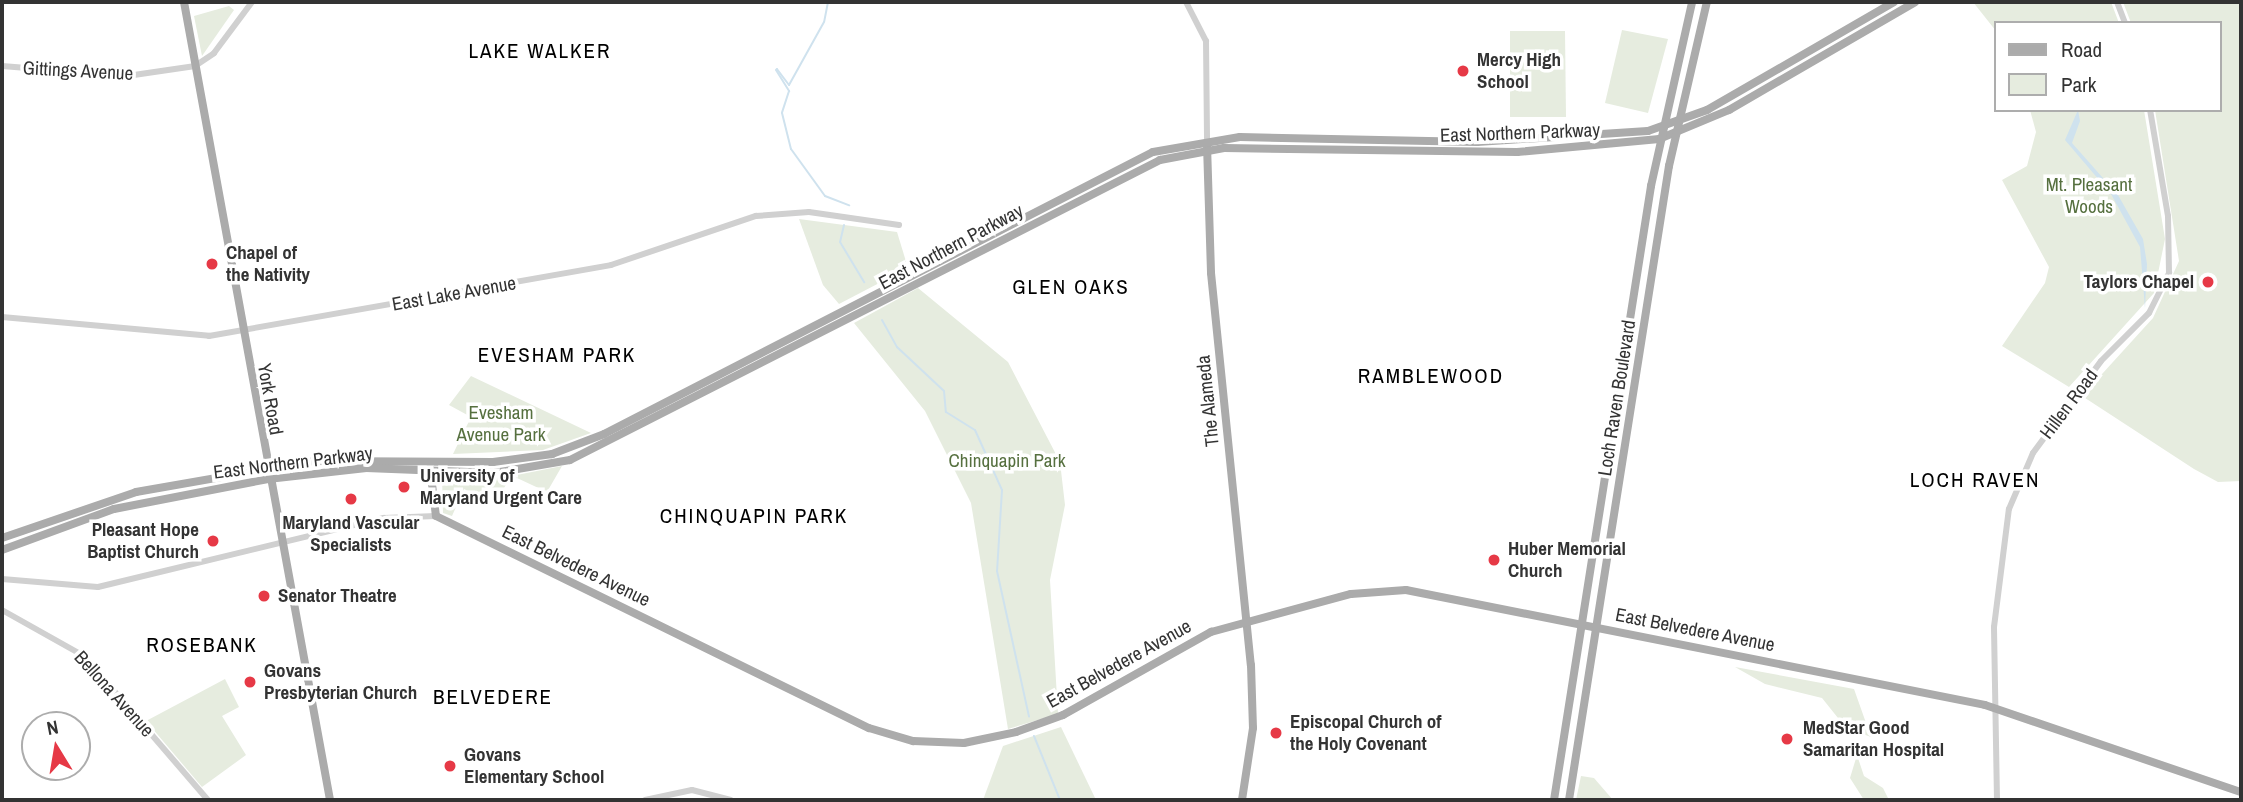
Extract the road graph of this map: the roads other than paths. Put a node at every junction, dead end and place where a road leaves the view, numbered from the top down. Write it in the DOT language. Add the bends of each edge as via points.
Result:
graph roads {
  1 [pos="184,2"];
  2 [pos="252,2"];
  3 [pos="1186,2"];
  4 [pos="1692,2"];
  5 [pos="1707,2"];
  6 [pos="1894,2"];
  7 [pos="1914,2"];
  8 [pos="2117,2"];
  9 [pos="2124,21"];
  10 [pos="2,66"];
  11 [pos="195,66"];
  12 [pos="2150,112"];
  13 [pos="1679,122"];
  14 [pos="1662,127"];
  15 [pos="1676,133"];
  16 [pos="1659,139"];
  17 [pos="1207,140"];
  18 [pos="1207,150"];
  19 [pos="899,225"];
  20 [pos="2,317"];
  21 [pos="242,331"];
  22 [pos="433,459"];
  23 [pos="267,469"];
  24 [pos="432,470"];
  25 [pos="268,479"];
  26 [pos="436,516"];
  27 [pos="2,538"];
  28 [pos="279,543"];
  29 [pos="2,550"];
  30 [pos="2,579"];
  31 [pos="2,610"];
  32 [pos="1247,622"];
  33 [pos="1582,623"];
  34 [pos="1596,626"];
  35 [pos="1994,708"];
  36 [pos="2241,792"];
  37 [pos="208,800"];
  38 [pos="330,800"];
  39 [pos="645,800"];
  40 [pos="731,800"];
  41 [pos="1242,800"];
  42 [pos="1554,800"];
  43 [pos="1569,800"];
  44 [pos="1997,800"];
  1 -- 11 [label="main road, York Road"];
  2 -- 11 [label="street" via="214,53"];
  3 -- 17 [label="street, The Alameda" via="1206,41"];
  4 -- 14 [label="main road, Loch Raven Boulevard"];
  5 -- 13 [label="main road, Loch Raven Boulevard"];
  6 -- 13 [label="main road, East Northern Parkway"];
  7 -- 15 [label="main road, East Northern Parkway" via="1729,110"];
  8 -- 9 [label="street"];
  10 -- 11 [label="street, Gittings Avenue" via="138,76"];
  11 -- 21 [label="main road, York Road"];
  12 -- 35 [label="street, Hillen Road" via="2168,216 2169,274 2158,300 2101,361 2034,453 2017,486 1998,559"];
  13 -- 14 [label="main road, East Northern Parkway"];
  13 -- 15 [label="main road, Loch Raven Boulevard"];
  14 -- 16 [label="main road, Loch Raven Boulevard"];
  14 -- 17 [label="main road, East Northern Parkway" via="1614,136 1477,142"];
  15 -- 16 [label="main road, East Northern Parkway"];
  15 -- 34 [label="main road, Loch Raven Boulevard"];
  16 -- 18 [label="main road, East Northern Parkway" via="1503,152"];
  16 -- 33 [label="main road, Loch Raven Boulevard"];
  17 -- 18 [label="main road, The Alameda"];
  17 -- 22 [label="main road, East Northern Parkway" via="1107,171 584,443 510,461"];
  18 -- 24 [label="main road, East Northern Parkway" via="1120,176 589,453 511,471"];
  18 -- 32 [label="main road, The Alameda" via="1212,273"];
  19 -- 21 [label="street, East Lake Avenue" via="809,212 755,216 611,265"];
  20 -- 21 [label="street, East Lake Avenue" via="194,337"];
  21 -- 23 [label="main road, York Road"];
  22 -- 23 [label="main road, East Northern Parkway" via="339,459"];
  22 -- 24 [label="main road"];
  23 -- 25 [label="main road, York Road"];
  23 -- 27 [label="main road, East Northern Parkway" via="111,498"];
  24 -- 25 [label="main road, East Northern Parkway" via="353,469"];
  24 -- 26 [label="main road"];
  25 -- 28 [label="main road, York Road"];
  25 -- 29 [label="main road, East Northern Parkway" via="114,509"];
  26 -- 28 [label="street, East Belvedere Avenue" via="392,516"];
  26 -- 32 [label="main road, East Belvedere Avenue" via="869,728 922,743 979,741 1038,726 1176,647"];
  28 -- 30 [label="street, East Belvedere Avenue" via="98,587"];
  28 -- 38 [label="main road, York Road"];
  31 -- 37 [label="street, Bellona Avenue" via="84,656"];
  32 -- 33 [label="main road, East Belvedere Avenue" via="1391,590"];
  32 -- 41 [label="main road, The Alameda" via="1253,716"];
  33 -- 34 [label="main road, East Belvedere Avenue"];
  33 -- 42 [label="main road, Loch Raven Boulevard"];
  34 -- 35 [label="main road, East Belvedere Avenue"];
  34 -- 43 [label="main road, Loch Raven Boulevard"];
  35 -- 36 [label="main road, East Belvedere Avenue"];
  35 -- 44 [label="street, Hillen Road"];
  39 -- 40 [label="street" via="692,790"];
}
